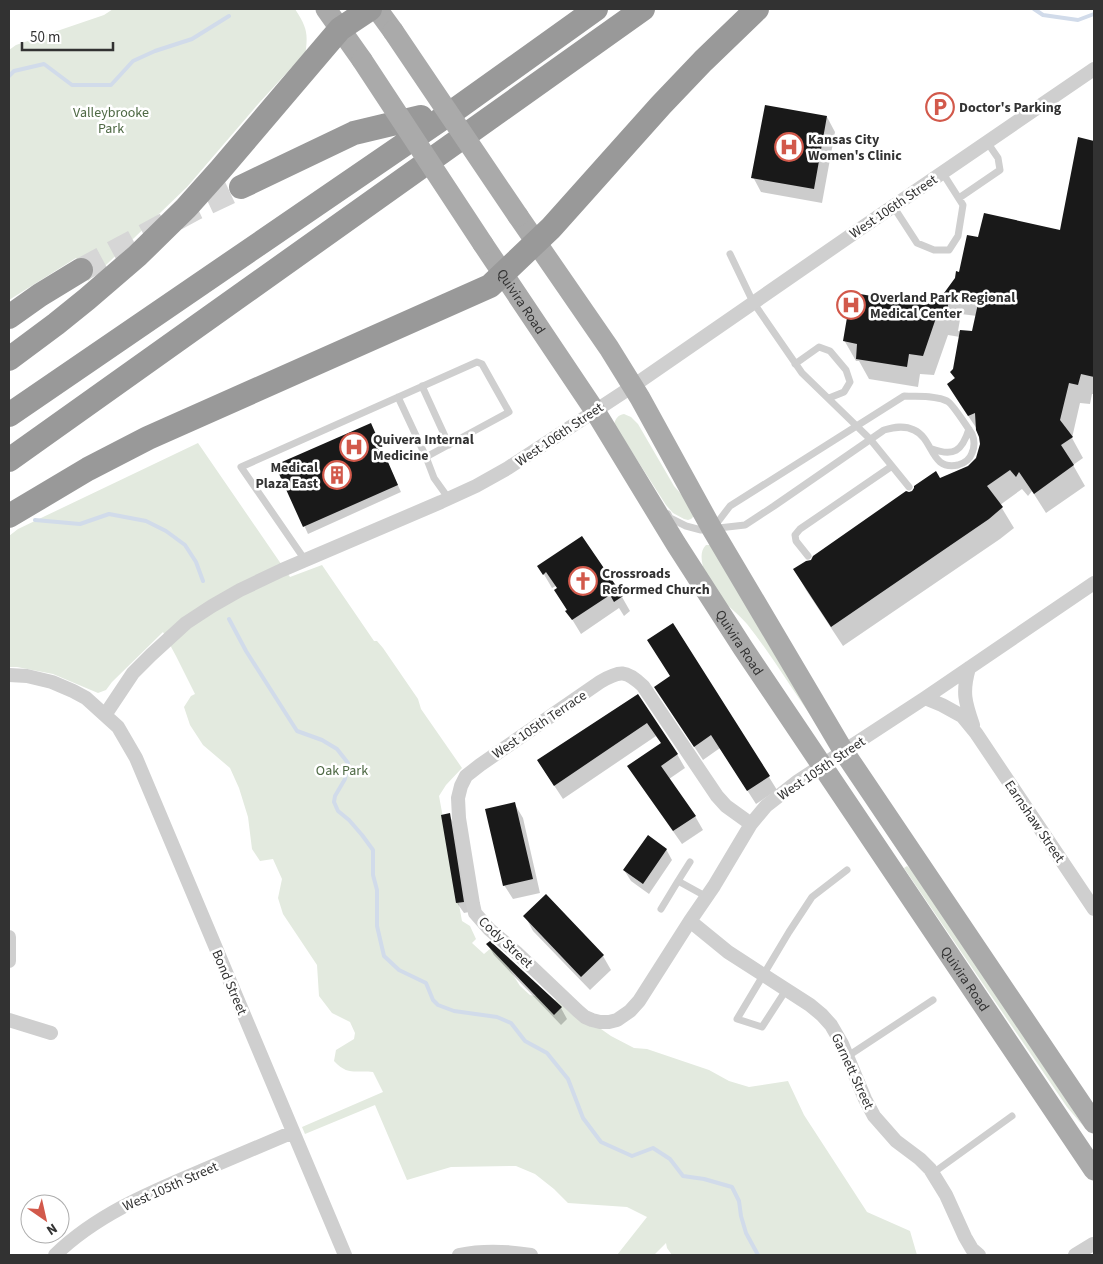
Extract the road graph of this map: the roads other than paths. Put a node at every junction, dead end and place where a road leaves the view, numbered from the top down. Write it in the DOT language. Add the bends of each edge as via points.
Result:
graph roads {
  1 [pos="326,9"];
  2 [pos="370,9"];
  3 [pos="377,9"];
  4 [pos="596,9"];
  5 [pos="643,9"];
  6 [pos="757,9"];
  7 [pos="340,29"];
  8 [pos="1094,68"];
  9 [pos="460,107"];
  10 [pos="987,142"];
  11 [pos="942,172"];
  12 [pos="241,187"];
  13 [pos="959,198"];
  14 [pos="893,206"];
  15 [pos="536,242"];
  16 [pos="730,254"];
  17 [pos="81,270"];
  18 [pos="503,273"];
  19 [pos="754,302"];
  20 [pos="9,317"];
  21 [pos="9,359"];
  22 [pos="795,364"];
  23 [pos="422,386"];
  24 [pos="633,386"];
  25 [pos="398,397"];
  26 [pos="829,398"];
  27 [pos="594,411"];
  28 [pos="9,415"];
  29 [pos="856,426"];
  30 [pos="969,429"];
  31 [pos="870,439"];
  32 [pos="449,445"];
  33 [pos="28,447"];
  34 [pos="932,448"];
  35 [pos="426,457"];
  36 [pos="623,457"];
  37 [pos="9,460"];
  38 [pos="892,466"];
  39 [pos="640,471"];
  40 [pos="9,472"];
  41 [pos="650,487"];
  42 [pos="909,487"];
  43 [pos="449,499"];
  44 [pos="9,516"];
  45 [pos="712,529"];
  46 [pos="808,556"];
  47 [pos="305,560"];
  48 [pos="1094,583"];
  49 [pos="969,668"];
  50 [pos="9,675"];
  51 [pos="925,698"];
  52 [pos="105,715"];
  53 [pos="976,733"];
  54 [pos="844,752"];
  55 [pos="821,766"];
  56 [pos="461,786"];
  57 [pos="751,824"];
  58 [pos="690,862"];
  59 [pos="846,870"];
  60 [pos="678,881"];
  61 [pos="707,898"];
  62 [pos="661,909"];
  63 [pos="1094,909"];
  64 [pos="690,921"];
  65 [pos="9,937"];
  66 [pos="9,961"];
  67 [pos="764,975"];
  68 [pos="786,990"];
  69 [pos="933,1000"];
  70 [pos="9,1020"];
  71 [pos="617,1020"];
  72 [pos="51,1033"];
  73 [pos="848,1056"];
  74 [pos="1012,1116"];
  75 [pos="1094,1123"];
  76 [pos="293,1132"];
  77 [pos="1094,1170"];
  78 [pos="933,1173"];
  79 [pos="1093,1244"];
  80 [pos="55,1255"];
  81 [pos="345,1255"];
  82 [pos="460,1255"];
  83 [pos="531,1255"];
  84 [pos="979,1255"];
  85 [pos="1075,1255"];
  1 -- 7 [label="main road, Quivira Road"];
  2 -- 7 [label="highway"];
  3 -- 15 [label="main road, Quivira Road, bridge"];
  4 -- 9 [label="highway"];
  5 -- 33 [label="highway"];
  6 -- 15 [label="highway" via="661,105"];
  7 -- 18 [label="main road, Quivira Road, bridge"];
  7 -- 21 [label="highway" via="179,215 87,299"];
  8 -- 10 [label="street, West 106th Street"];
  9 -- 12 [label="highway" via="354,133"];
  9 -- 28 [label="highway"];
  10 -- 11 [label="street, West 106th Street"];
  10 -- 13 [label="lane" via="998,158 1000,170"];
  11 -- 13 [label="lane"];
  11 -- 14 [label="street, West 106th Street"];
  13 -- 14 [label="lane" via="963,205 958,236 949,250 934,250 917,242"];
  14 -- 19 [label="street, West 106th Street"];
  15 -- 18 [label="highway"];
  15 -- 24 [label="main road, Quivira Road"];
  16 -- 19 [label="lane"];
  17 -- 20 [label="highway"];
  18 -- 27 [label="main road, Quivira Road"];
  18 -- 44 [label="highway" via="490,286 148,438"];
  19 -- 22 [label="lane"];
  19 -- 24 [label="street, West 106th Street"];
  22 -- 26 [label="lane"];
  22 -- 26 [label="lane" via="819,348 830,351 846,370 850,382 844,392"];
  23 -- 25 [label="lane"];
  23 -- 32 [label="lane"];
  23 -- 32 [label="lane" via="477,362 482,364 509,412"];
  24 -- 27 [label="street, West 106th Street"];
  24 -- 45 [label="main road, Quivira Road"];
  25 -- 35 [label="lane"];
  25 -- 47 [label="lane" via="241,467"];
  26 -- 29 [label="lane"];
  27 -- 36 [label="main road, Quivira Road"];
  27 -- 43 [label="street, West 106th Street" via="508,468"];
  29 -- 30 [label="lane" via="904,396 948,401"];
  29 -- 31 [label="lane"];
  29 -- 45 [label="lane" via="730,506"];
  30 -- 34 [label="lane" via="959,449 949,453"];
  30 -- 34 [label="lane" via="974,449 962,464 949,467 938,461"];
  31 -- 34 [label="lane" via="884,430 905,427 916,430"];
  31 -- 38 [label="lane"];
  31 -- 45 [label="lane" via="745,525"];
  32 -- 35 [label="lane"];
  33 -- 37 [label="highway"];
  33 -- 40 [label="highway"];
  35 -- 43 [label="lane" via="434,478"];
  36 -- 39 [label="lane"];
  36 -- 55 [label="main road, Quivira Road"];
  38 -- 42 [label="lane"];
  38 -- 46 [label="lane" via="800,529 795,535 796,541"];
  41 -- 45 [label="lane" via="670,518 701,530"];
  43 -- 47 [label="street, West 106th Street"];
  45 -- 54 [label="main road, Quivira Road"];
  47 -- 52 [label="street, West 106th Street" via="240,590 186,624 133,674"];
  48 -- 49 [label="street, West 105th Street"];
  49 -- 51 [label="street, West 105th Street"];
  49 -- 53 [label="street, Earnshaw Street" via="965,697"];
  50 -- 52 [label="street" via="52,682 86,698"];
  51 -- 53 [label="street, Earnshaw Street" via="962,716"];
  51 -- 54 [label="street, West 105th Street"];
  52 -- 76 [label="street, Bond Street" via="118,727 136,758"];
  53 -- 63 [label="street, Earnshaw Street"];
  54 -- 55 [label="street, West 105th Street"];
  54 -- 75 [label="main road, Quivira Road"];
  55 -- 57 [label="street, West 105th Street" via="766,806"];
  55 -- 77 [label="main road, Quivira Road"];
  56 -- 57 [label="street, West 105th Terrace" via="466,776 488,759 600,682 625,673 643,686 721,801"];
  56 -- 71 [label="street, Cody Street" via="459,818 476,913 489,929 578,1011 592,1020"];
  57 -- 61 [label="street, West 105th Street"];
  58 -- 60 [label="lane"];
  59 -- 67 [label="lane" via="812,897"];
  60 -- 61 [label="lane"];
  60 -- 62 [label="lane"];
  61 -- 64 [label="street, West 105th Street"];
  64 -- 67 [label="street, Garnett Street" via="728,952"];
  64 -- 71 [label="street, West 105th Street" via="639,1001"];
  65 -- 66 [label="street"];
  67 -- 68 [label="street, Garnett Street"];
  67 -- 68 [label="lane" via="737,1019 762,1028"];
  68 -- 73 [label="street, Garnett Street" via="822,1015"];
  69 -- 73 [label="lane"];
  70 -- 72 [label="street"];
  73 -- 78 [label="street, Garnett Street" via="874,1116 896,1141"];
  74 -- 78 [label="lane"];
  76 -- 80 [label="street, West 105th Street" via="117,1209"];
  76 -- 81 [label="street, Bond Street"];
  78 -- 84 [label="street, Garnett Street" via="965,1237"];
  79 -- 85 [label="street"];
  82 -- 83 [label="street" via="500,1252"];
}
